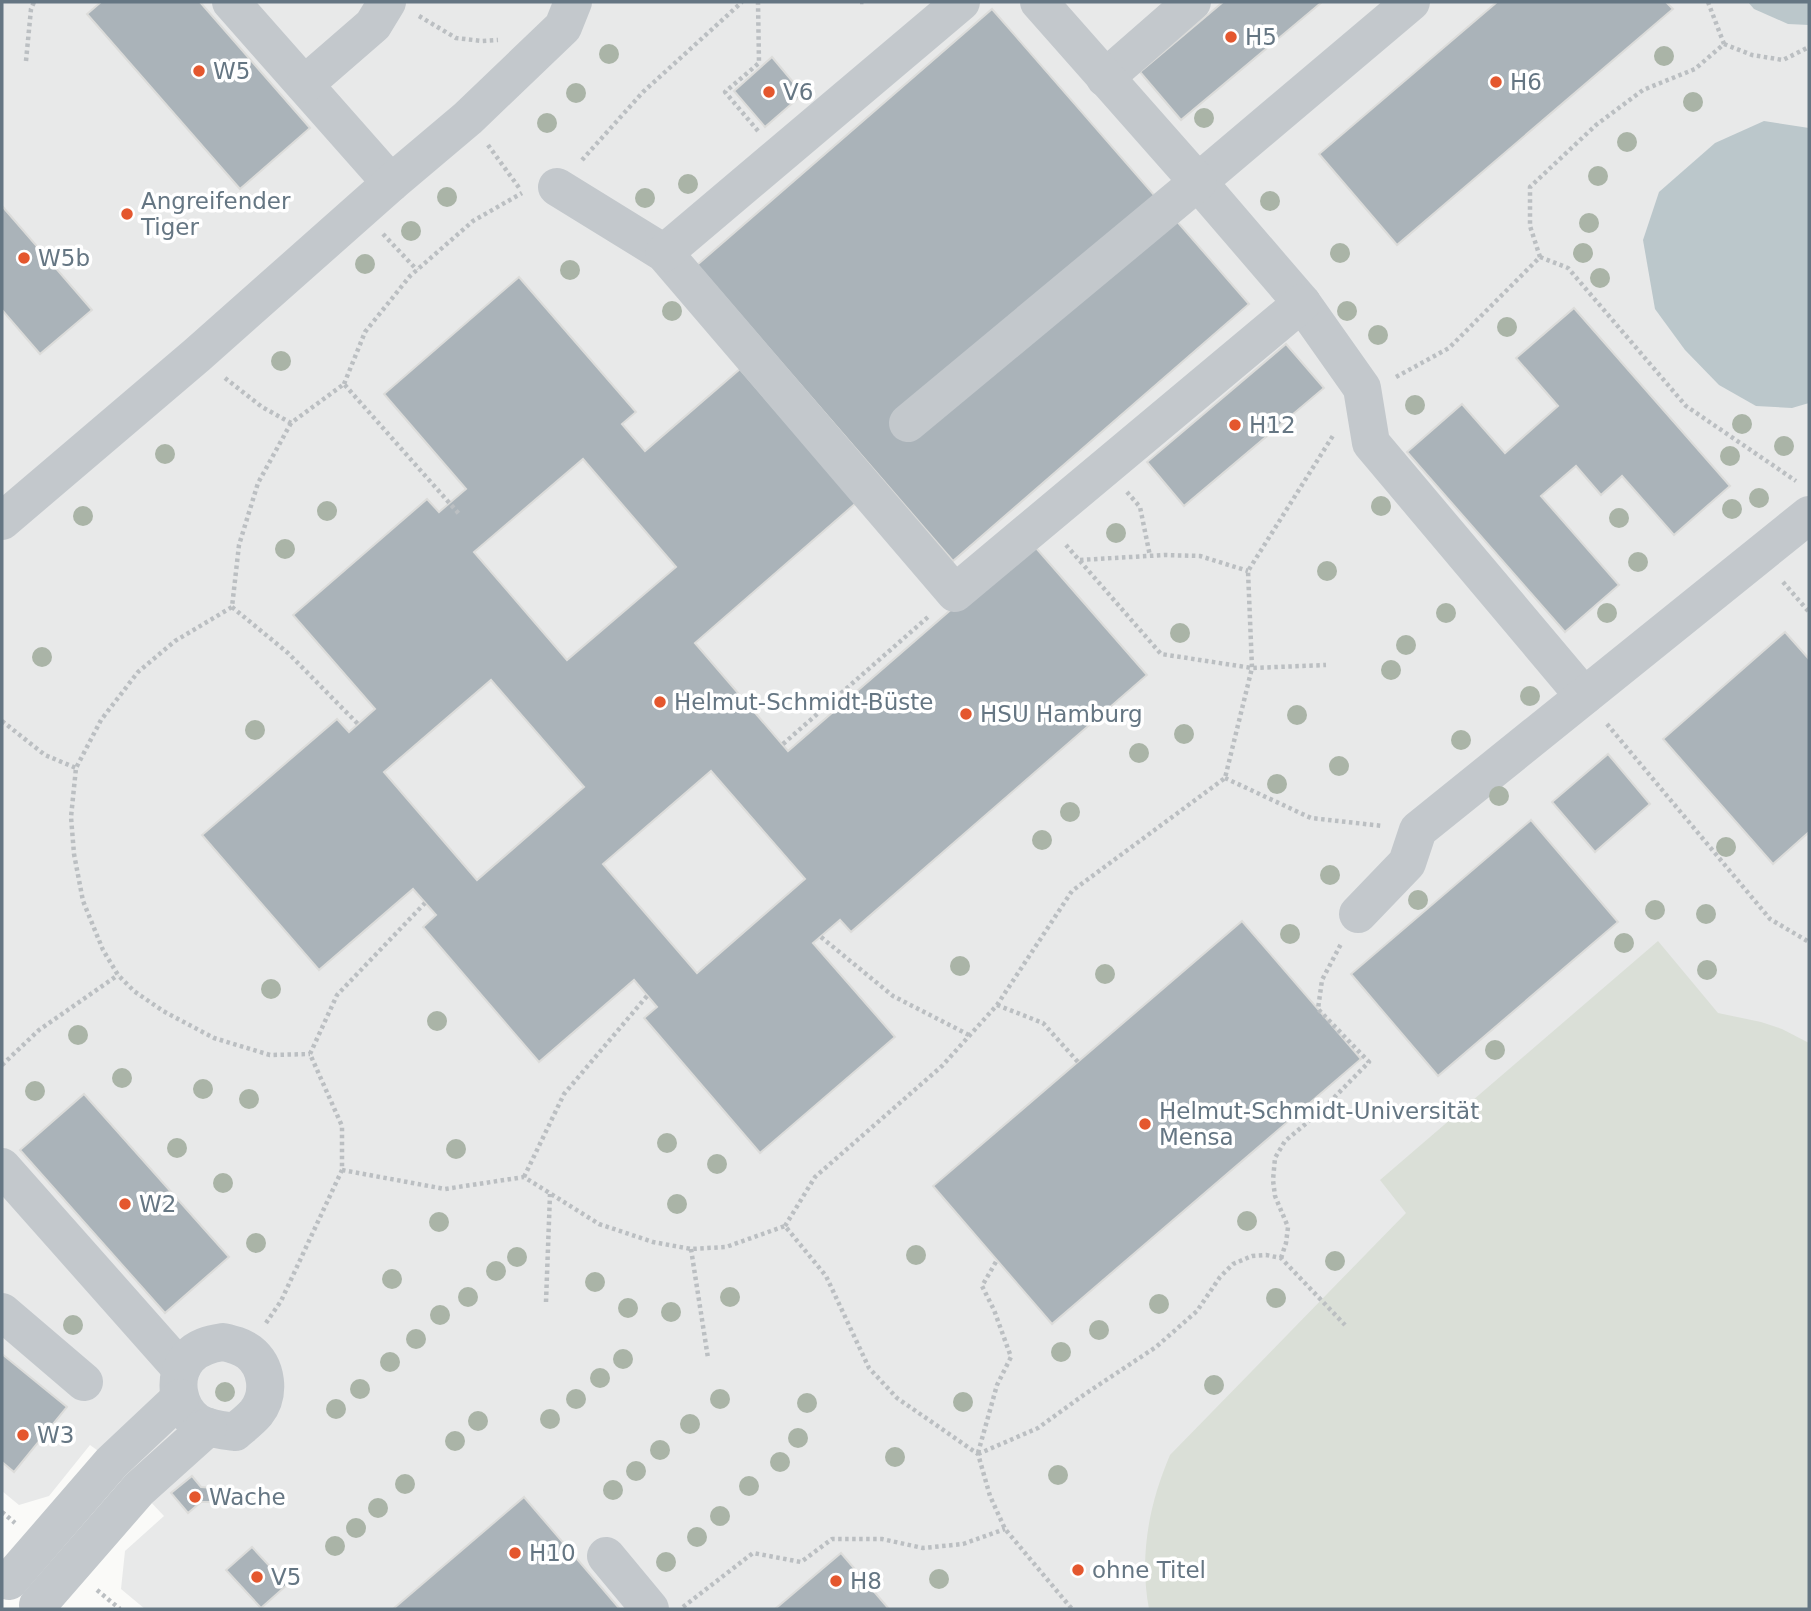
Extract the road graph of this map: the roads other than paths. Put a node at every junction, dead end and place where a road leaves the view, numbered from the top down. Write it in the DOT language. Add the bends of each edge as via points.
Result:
graph roads {
  1 [pos="231,2"];
  2 [pos="573,2"];
  3 [pos="961,2"];
  4 [pos="1039,2"];
  5 [pos="1192,2"];
  6 [pos="1411,2"];
  7 [pos="401,8"];
  8 [pos="1105,78"];
  9 [pos="304,84"];
  10 [pos="1198,182"];
  11 [pos="391,183"];
  12 [pos="540,189"];
  13 [pos="664,253"];
  14 [pos="1301,303"];
  15 [pos="908,423"];
  16 [pos="1804,499"];
  17 [pos="2,521"];
  18 [pos="1584,696"];
  19 [pos="1358,914"];
  20 [pos="2,1167"];
  21 [pos="2,1312"];
  22 [pos="84,1382"];
  23 [pos="180,1383"];
  24 [pos="208,1427"];
  25 [pos="606,1556"];
  26 [pos="5,1577"];
  27 [pos="41,1607"];
  28 [pos="650,1609"];
  1 -- 9 [label="street"];
  2 -- 11 [label="street" via="563,27 468,118"];
  3 -- 13 [label="street"];
  4 -- 8 [label="street"];
  5 -- 8 [label="street"];
  6 -- 10 [label="street"];
  7 -- 9 [label="street" via="373,25"];
  8 -- 10 [label="street"];
  9 -- 11 [label="street"];
  10 -- 14 [label="street"];
  10 -- 15 [label="street"];
  11 -- 17 [label="street"];
  12 -- 13 [label="street"];
  13 -- 14 [label="street" via="955,593"];
  14 -- 18 [label="street" via="1362,388 1371,443"];
  16 -- 18 [label="street"];
  18 -- 19 [label="street" via="1418,830 1407,863"];
  20 -- 23 [label="street"];
  21 -- 22 [label="street"];
  23 -- 24 [label="street" via="186,1410"];
  23 -- 24 [label="street" via="188,1358 210,1343 236,1344 257,1360 265,1385 257,1411 235,1432"];
  23 -- 26 [label="street"];
  24 -- 27 [label="street" via="139,1489"];
  25 -- 28 [label="street"];
  26 -- 27 [label="street"];
}
